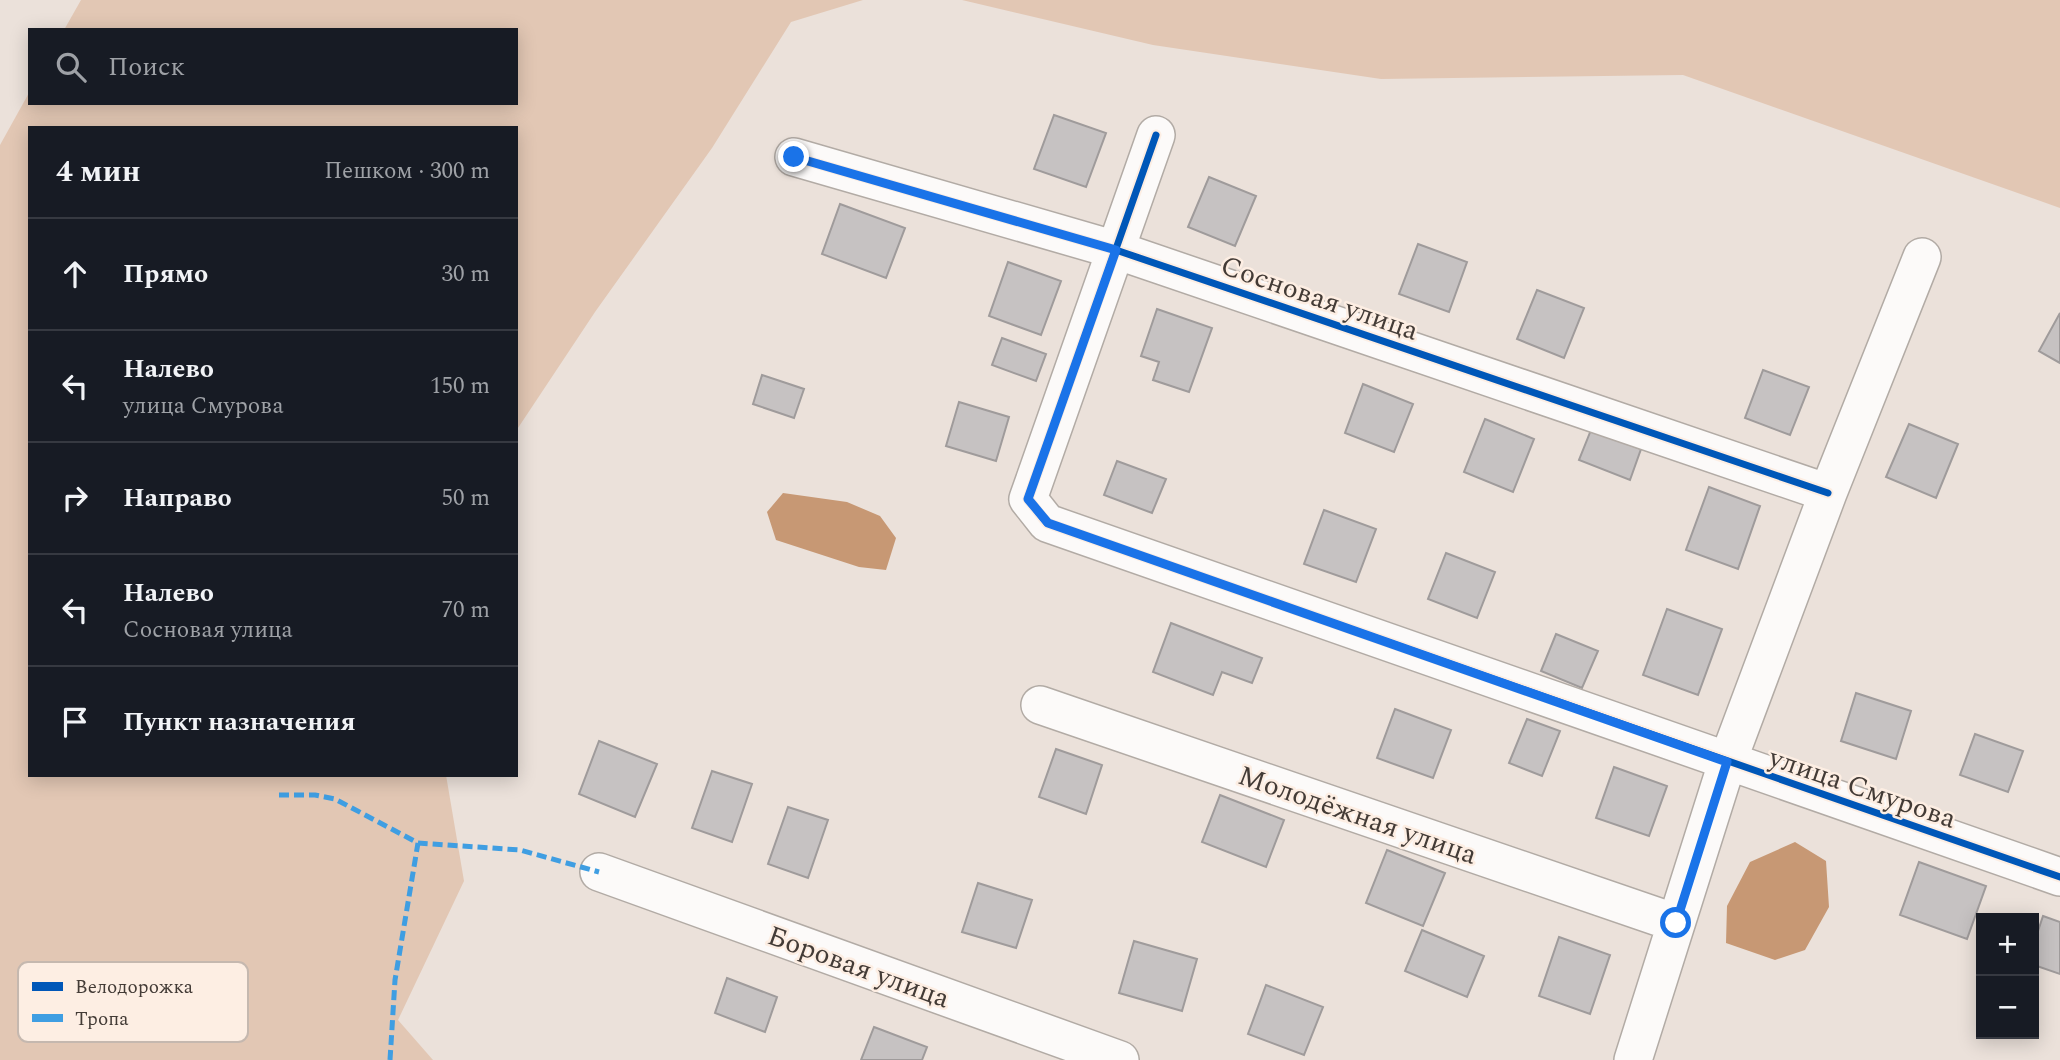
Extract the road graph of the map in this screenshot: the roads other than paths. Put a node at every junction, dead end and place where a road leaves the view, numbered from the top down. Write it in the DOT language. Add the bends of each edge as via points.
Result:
graph roads {
  1 [pos="1156,135"];
  2 [pos="794,157"];
  3 [pos="1116,250"];
  4 [pos="1922,257"];
  5 [pos="1828,493"];
  6 [pos="1040,705"];
  7 [pos="1727,762"];
  8 [pos="598,872"];
  9 [pos="2060,877"];
  10 [pos="1676,923"];
  11 [pos="1120,1060"];
  12 [pos="1633,1060"];
  1 -- 3 [label="street"];
  2 -- 3 [label="street, Сосновая улица"];
  3 -- 5 [label="street, Сосновая улица"];
  3 -- 7 [label="street, улица Смурова" via="1028,499 1048,523"];
  4 -- 5 [label="street"];
  5 -- 7 [label="street"];
  6 -- 10 [label="street, Молодёжная улица"];
  7 -- 9 [label="street, улица Смурова"];
  7 -- 10 [label="street"];
  8 -- 11 [label="street, Боровая улица"];
  10 -- 12 [label="street"];
}
